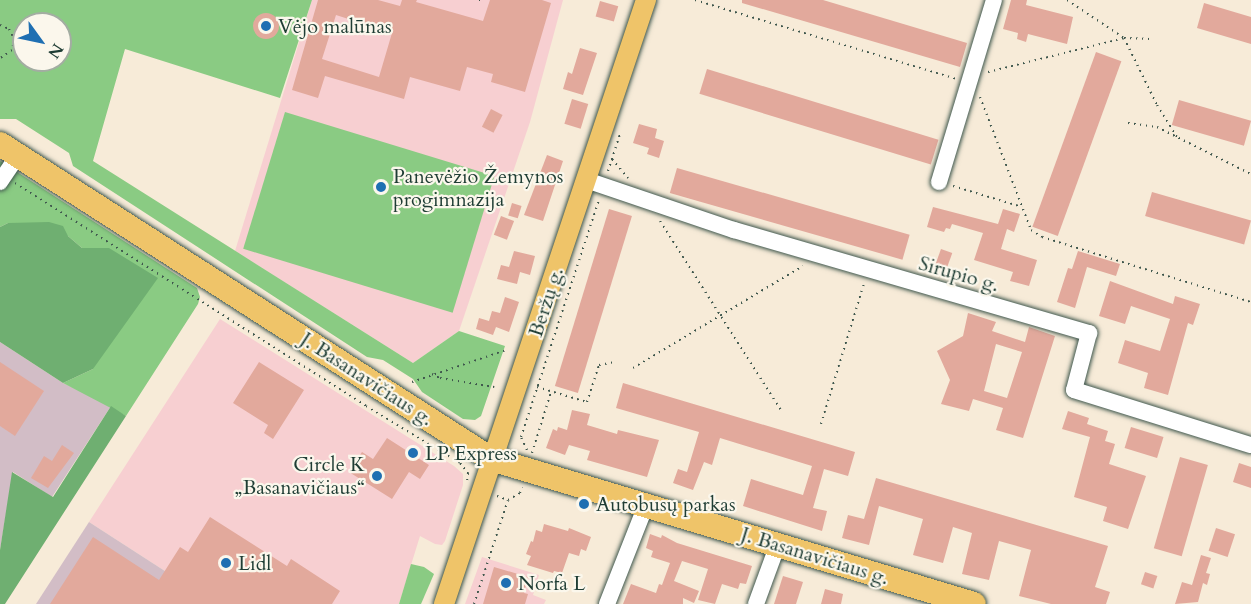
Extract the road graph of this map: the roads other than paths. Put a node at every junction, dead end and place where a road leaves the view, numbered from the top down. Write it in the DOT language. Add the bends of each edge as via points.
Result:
graph roads {
  1 [pos="646,0"];
  2 [pos="994,0"];
  3 [pos="9,149"];
  4 [pos="2,179"];
  5 [pos="939,182"];
  6 [pos="595,183"];
  7 [pos="1251,445"];
  8 [pos="491,459"];
  9 [pos="646,505"];
  10 [pos="778,544"];
  11 [pos="444,604"];
  12 [pos="607,604"];
  13 [pos="756,604"];
  14 [pos="974,604"];
  1 -- 6 [label="main road, Beržų g."];
  2 -- 5 [label="street"];
  3 -- 4 [label="street"];
  3 -- 8 [label="highway, J. Basanavičiaus g."];
  6 -- 7 [label="street, Sirupio g." via="734,230 1089,333 1074,390"];
  6 -- 8 [label="main road, Beržų g."];
  8 -- 9 [label="highway, J. Basanavičiaus g."];
  8 -- 11 [label="main road, Beržų g."];
  9 -- 10 [label="highway, J. Basanavičiaus g."];
  9 -- 12 [label="street"];
  10 -- 13 [label="street"];
  10 -- 14 [label="highway, J. Basanavičiaus g."];
}
